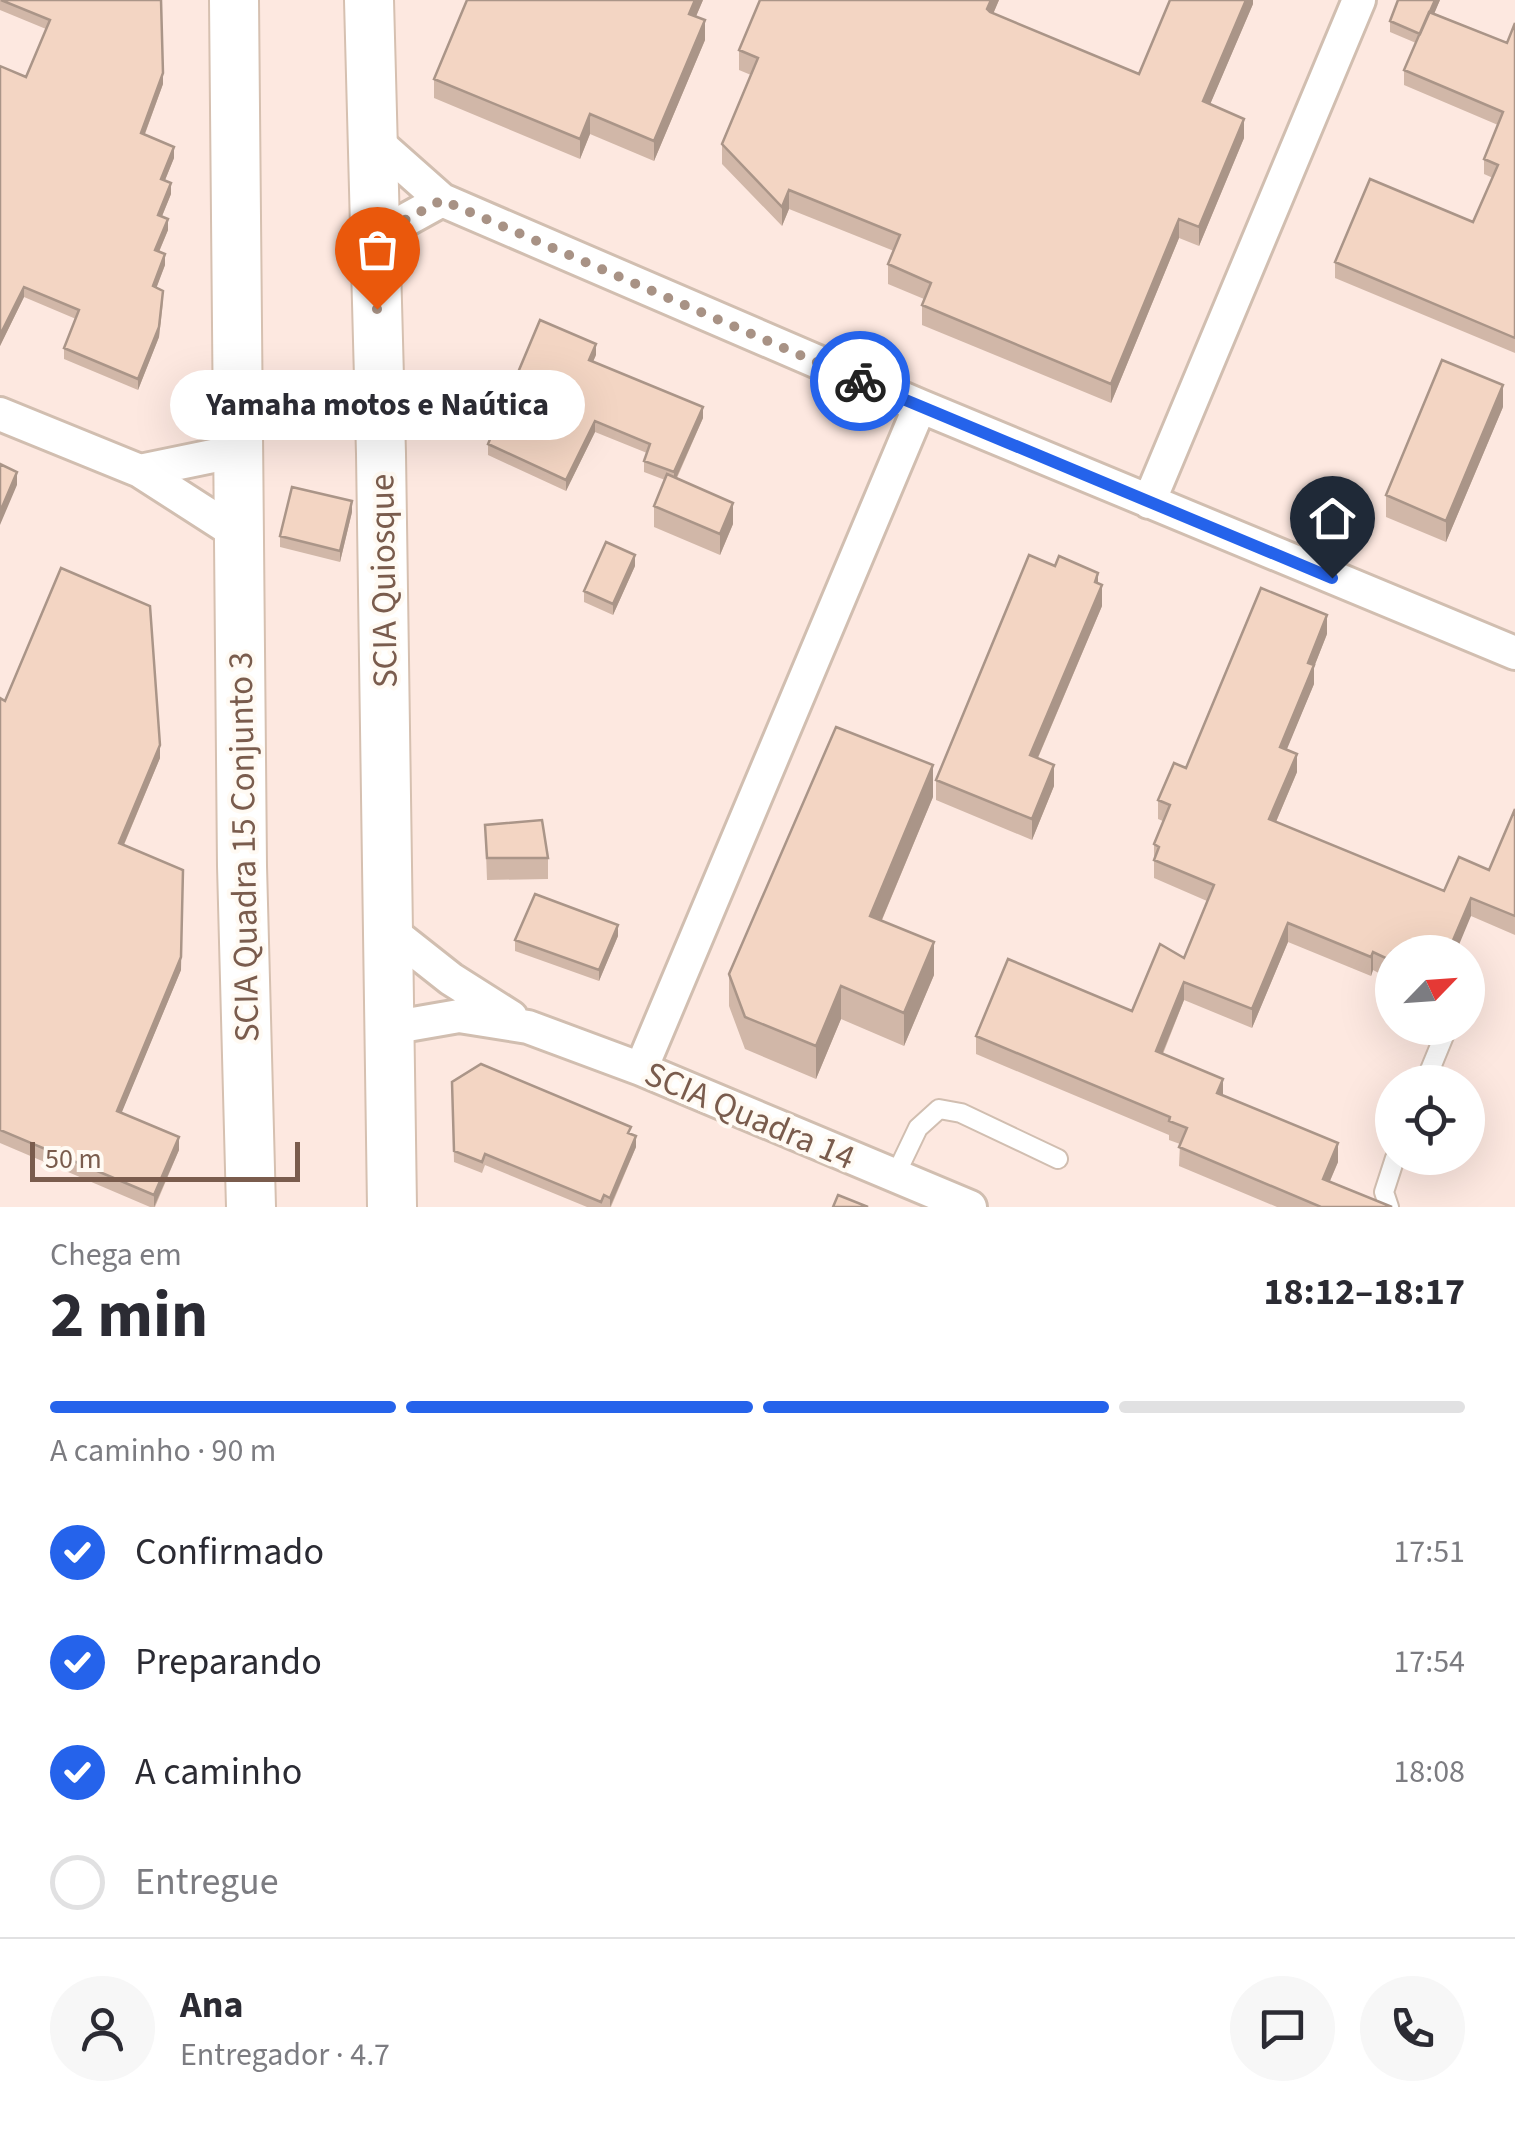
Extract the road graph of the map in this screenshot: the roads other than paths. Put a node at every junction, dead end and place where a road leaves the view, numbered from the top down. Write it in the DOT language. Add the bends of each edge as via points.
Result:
graph roads {
  1 [pos="234,0"];
  2 [pos="369,0"];
  3 [pos="1360,0"];
  4 [pos="372,160"];
  5 [pos="442,200"];
  6 [pos="374,237"];
  7 [pos="920,406"];
  8 [pos="0,414"];
  9 [pos="238,469"];
  10 [pos="140,471"];
  11 [pos="1149,502"];
  12 [pos="238,534"];
  13 [pos="1515,653"];
  14 [pos="389,930"];
  15 [pos="390,1028"];
  16 [pos="528,1028"];
  17 [pos="641,1069"];
  18 [pos="1058,1159"];
  19 [pos="1390,1175"];
  20 [pos="895,1176"];
  21 [pos="251,1207"];
  22 [pos="392,1207"];
  23 [pos="970,1207"];
  24 [pos="1389,1207"];
  1 -- 9 [label="main road, SCIA Quadra 15 Conjunto 3"];
  2 -- 4 [label="main road, SCIA Quiosque"];
  3 -- 11 [label="street"];
  4 -- 5 [label="street"];
  4 -- 6 [label="main road, SCIA Quiosque"];
  5 -- 6 [label="street"];
  5 -- 7 [label="street"];
  6 -- 14 [label="main road, SCIA Quiosque"];
  7 -- 11 [label="street"];
  7 -- 17 [label="street"];
  8 -- 10 [label="street"];
  9 -- 10 [label="street"];
  9 -- 12 [label="main road, SCIA Quadra 15 Conjunto 3"];
  10 -- 12 [label="street"];
  11 -- 13 [label="street"];
  12 -- 21 [label="main road, SCIA Quadra 15 Conjunto 3"];
  14 -- 15 [label="main road, SCIA Quiosque"];
  14 -- 16 [label="street, SCIA Quadra 14"];
  15 -- 16 [label="street, SCIA Quadra 14" via="459,1016"];
  15 -- 22 [label="main road, SCIA Quiosque"];
  16 -- 17 [label="street, SCIA Quadra 14"];
  17 -- 20 [label="street, SCIA Quadra 14"];
  18 -- 20 [label="lane" via="939,1109 918,1128"];
  19 -- 24 [label="lane" via="1384,1192"];
  20 -- 23 [label="street, SCIA Quadra 14"];
}
